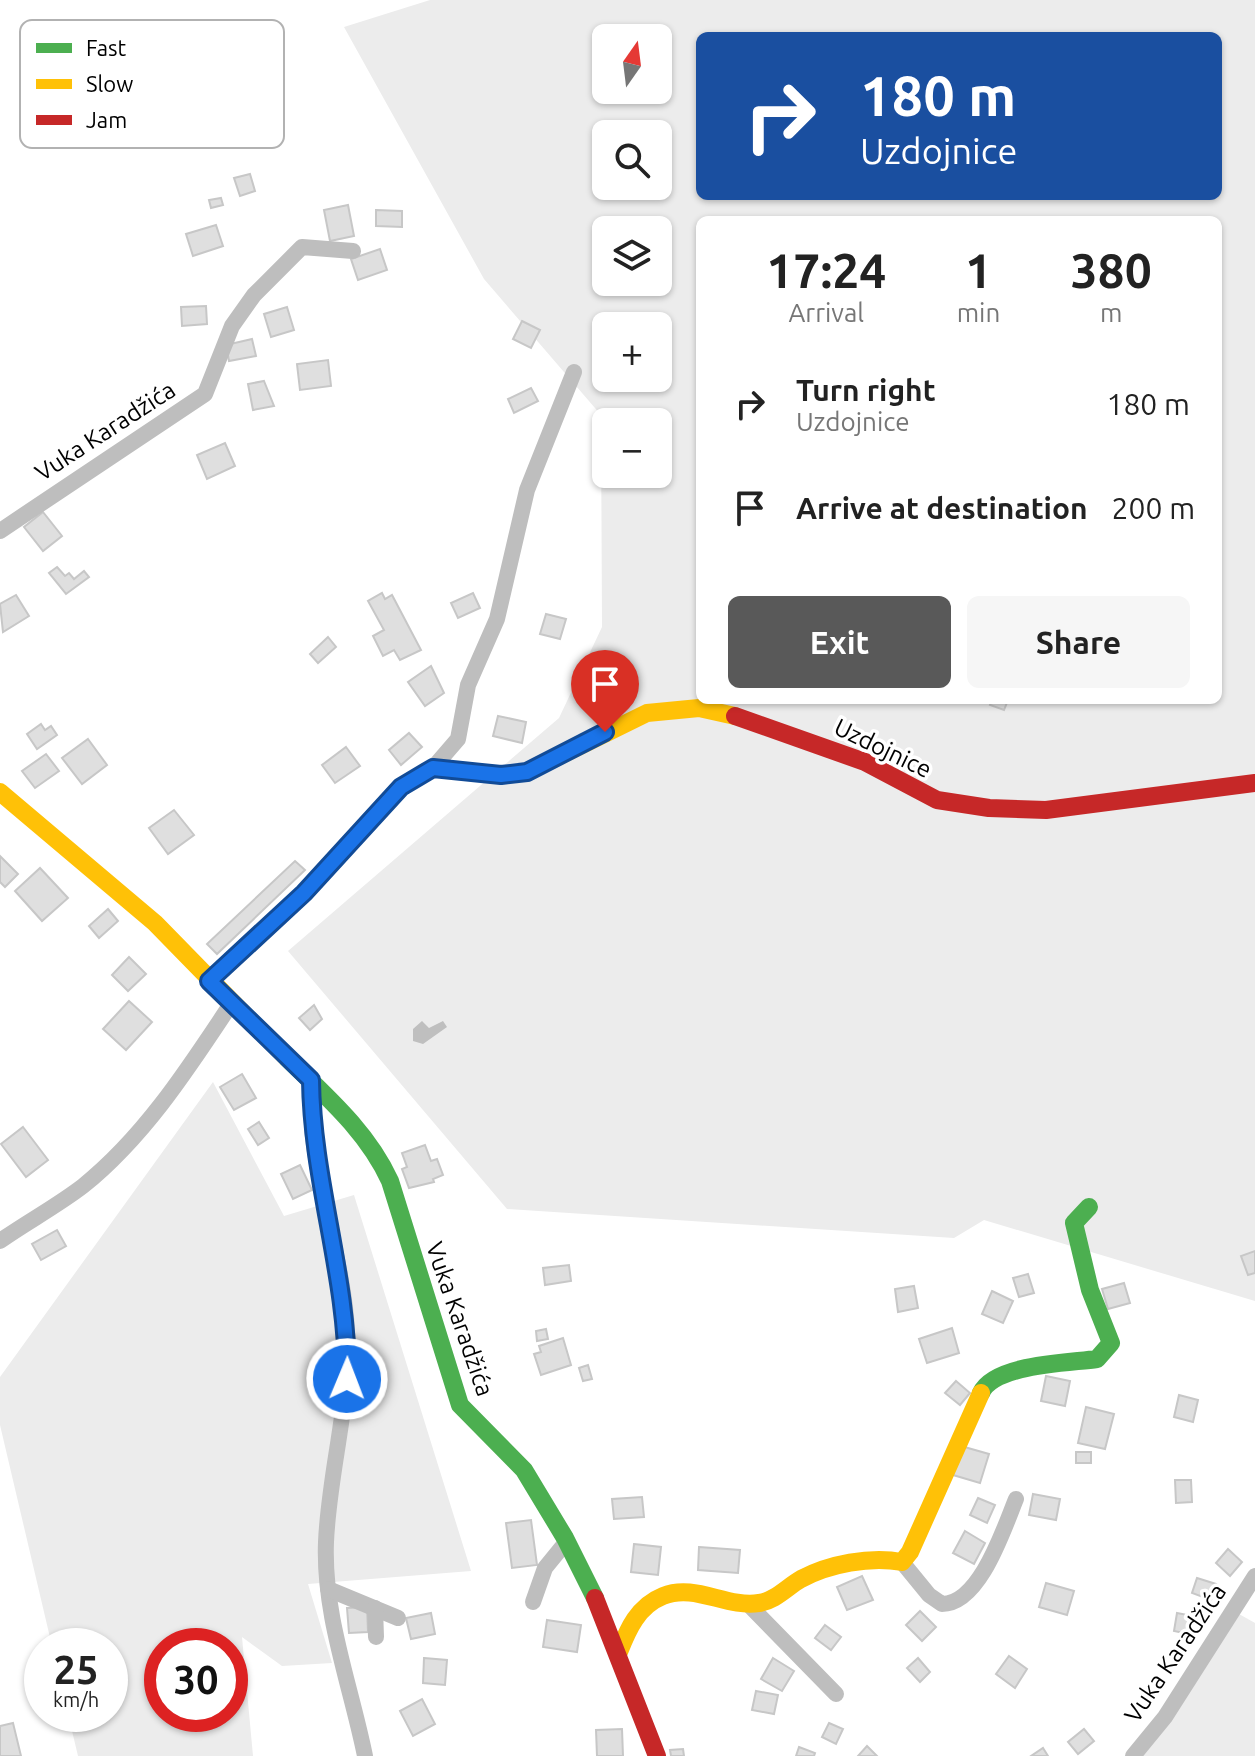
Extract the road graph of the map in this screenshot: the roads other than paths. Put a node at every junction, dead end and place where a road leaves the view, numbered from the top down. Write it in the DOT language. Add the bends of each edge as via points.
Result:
graph roads {
  1 [pos="353,251"];
  2 [pos="574,372"];
  3 [pos="0,531"];
  4 [pos="433,768"];
  5 [pos="1255,783"];
  6 [pos="0,792"];
  7 [pos="209,981"];
  8 [pos="231,1004"];
  9 [pos="311,1080"];
  10 [pos="1089,1207"];
  11 [pos="0,1241"];
  12 [pos="1016,1499"];
  13 [pos="567,1541"];
  14 [pos="902,1562"];
  15 [pos="1255,1576"];
  16 [pos="328,1589"];
  17 [pos="533,1602"];
  18 [pos="748,1604"];
  19 [pos="375,1608"];
  20 [pos="398,1618"];
  21 [pos="376,1637"];
  22 [pos="619,1652"];
  23 [pos="836,1694"];
  24 [pos="365,1756"];
  25 [pos="657,1756"];
  26 [pos="1133,1756"];
  1 -- 3 [label="street, Vuka Karadžića" via="302,247 254,295 232,326 205,394"];
  2 -- 4 [label="street" via="527,490 497,619 468,685 458,739"];
  4 -- 5 [label="street, Uzdojnice" via="501,775 527,772 627,720 699,708 810,740 937,800 989,808 1046,810"];
  4 -- 7 [label="street" via="401,787 304,893"];
  6 -- 7 [label="street, Vuka Karadžića" via="155,923"];
  7 -- 8 [label="street, Vuka Karadžića"];
  8 -- 9 [label="street, Vuka Karadžića"];
  8 -- 11 [label="street" via="149,1120 115,1155 83,1186"];
  9 -- 13 [label="street, Vuka Karadžića" via="376,1151 390,1181 460,1405 473,1425 522,1466"];
  9 -- 16 [label="street" via="316,1158 347,1330 347,1379 326,1542"];
  10 -- 14 [label="street" via="1074,1223 1090,1290 1111,1343 1097,1359 1017,1369 984,1387"];
  12 -- 14 [label="street" via="991,1562 958,1601 942,1604 929,1595"];
  13 -- 17 [label="street" via="545,1568"];
  13 -- 22 [label="street, Vuka Karadžića" via="600,1602"];
  14 -- 18 [label="street" via="881,1558 831,1569 803,1578 762,1603"];
  15 -- 26 [label="street, Vuka Karadžića" via="1165,1717"];
  16 -- 19 [label="street"];
  16 -- 24 [label="street"];
  18 -- 22 [label="street" via="695,1593 664,1595 634,1616"];
  18 -- 23 [label="street"];
  19 -- 20 [label="street"];
  19 -- 21 [label="street"];
  22 -- 25 [label="street, Vuka Karadžića"];
}
